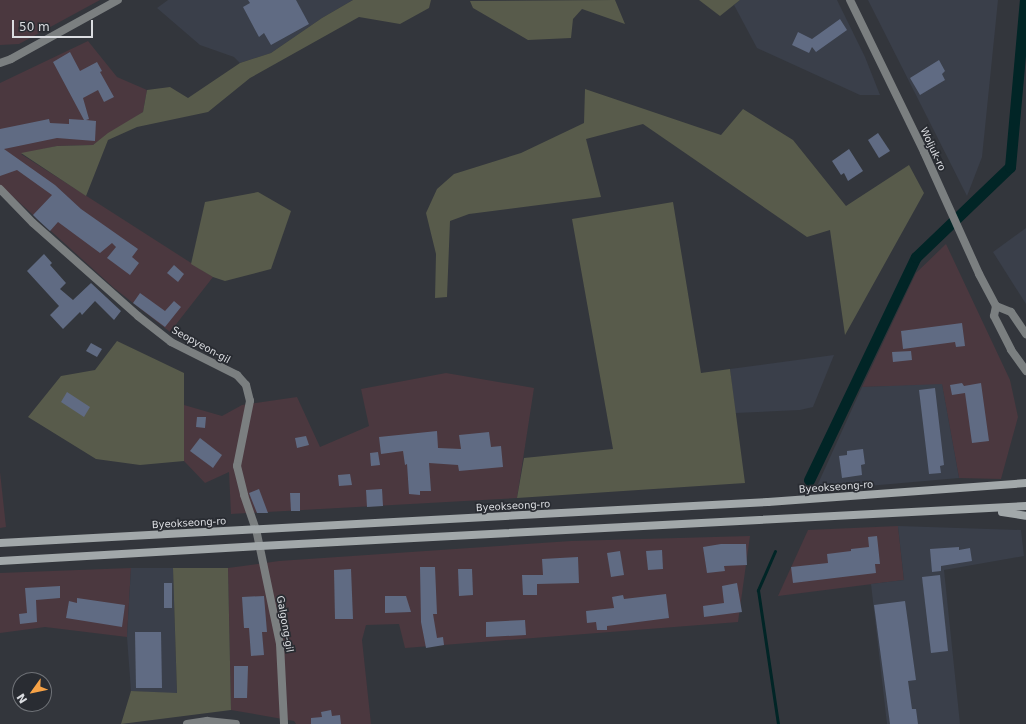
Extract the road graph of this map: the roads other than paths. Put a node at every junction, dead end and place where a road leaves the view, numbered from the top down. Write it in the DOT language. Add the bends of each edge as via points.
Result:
graph roads {
  1 [pos="118,0"];
  2 [pos="850,0"];
  3 [pos="0,62"];
  4 [pos="0,189"];
  5 [pos="996,306"];
  6 [pos="1026,334"];
  7 [pos="1026,372"];
  8 [pos="1026,484"];
  9 [pos="1026,506"];
  10 [pos="989,509"];
  11 [pos="1026,516"];
  12 [pos="256,529"];
  13 [pos="0,543"];
  14 [pos="260,546"];
  15 [pos="0,561"];
  16 [pos="187,724"];
  17 [pos="236,724"];
  18 [pos="284,724"];
  1 -- 3 [label="street" via="11,59"];
  2 -- 5 [label="street, Woljuk-ro"];
  4 -- 12 [label="street, Seopyeon-gil" via="33,223 171,342 236,375 246,385 250,401 237,466"];
  5 -- 6 [label="street" via="1011,312"];
  5 -- 7 [label="street, Woljuk-ro" via="994,316 1011,350"];
  8 -- 12 [label="main road, Byeokseong-ro" via="768,502"];
  9 -- 10 [label="main road"];
  10 -- 11 [label="main road"];
  10 -- 14 [label="main road"];
  12 -- 13 [label="main road, Byeokseong-ro"];
  12 -- 14 [label="street, Galgong-gil"];
  14 -- 15 [label="main road"];
  14 -- 18 [label="street, Galgong-gil" via="280,644"];
  16 -- 17 [label="street" via="206,721"];
}
